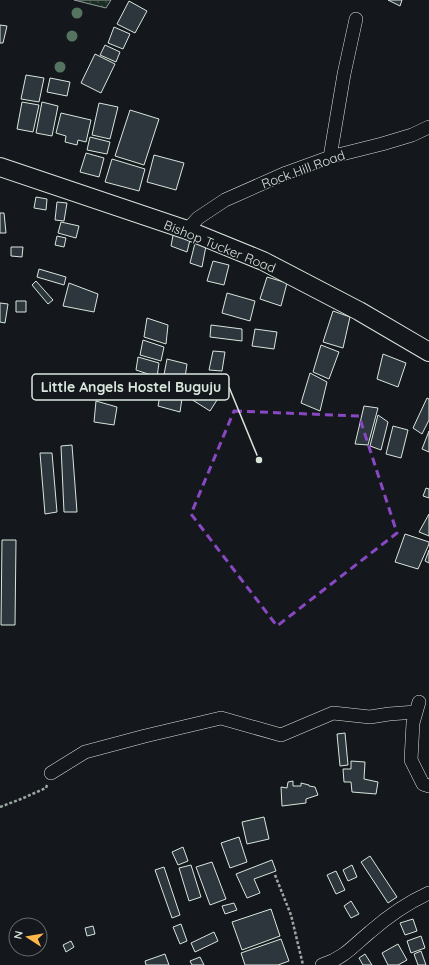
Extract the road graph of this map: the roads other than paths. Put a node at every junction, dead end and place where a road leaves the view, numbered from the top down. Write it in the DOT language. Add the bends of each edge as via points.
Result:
graph roads {
  1 [pos="356,19"];
  2 [pos="429,127"];
  3 [pos="330,157"];
  4 [pos="0,167"];
  5 [pos="187,230"];
  6 [pos="429,352"];
  7 [pos="51,773"];
  8 [pos="429,786"];
  9 [pos="429,893"];
  10 [pos="322,965"];
  1 -- 3 [label="street" via="342,82"];
  2 -- 3 [label="street, Rock Hill Road" via="412,135"];
  3 -- 5 [label="street, Rock Hill Road" via="225,200 198,218"];
  4 -- 5 [label="main road, Bishop Tucker Road"];
  5 -- 6 [label="main road, Bishop Tucker Road" via="263,262 359,311"];
  7 -- 8 [label="street" via="85,752 221,718 282,736 334,713 370,717 418,707 413,723 411,760 423,784"];
  9 -- 10 [label="street" via="395,913 346,954"];
}
